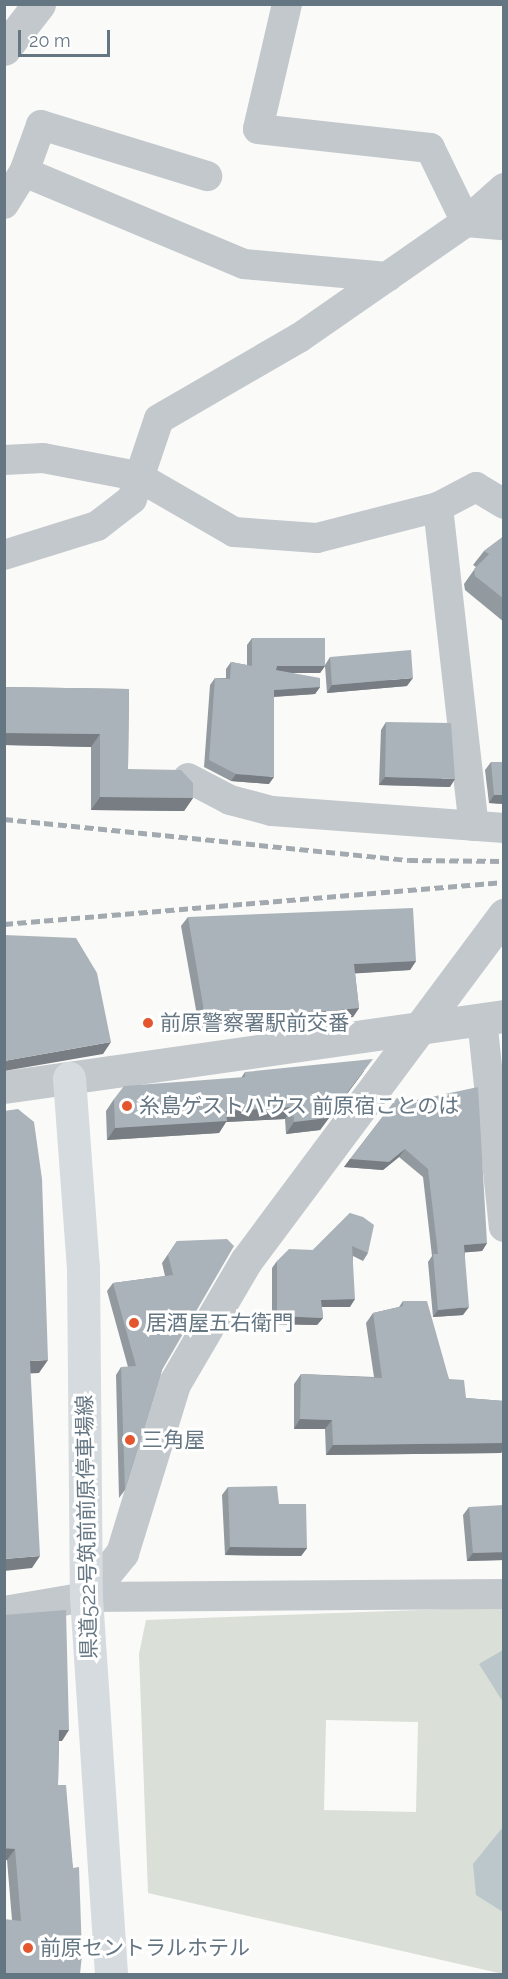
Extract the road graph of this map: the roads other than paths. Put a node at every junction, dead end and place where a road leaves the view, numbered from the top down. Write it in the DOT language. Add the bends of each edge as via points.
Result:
graph roads {
  1 [pos="39,4"];
  2 [pos="287,4"];
  3 [pos="4,49"];
  4 [pos="24,172"];
  5 [pos="207,176"];
  6 [pos="504,188"];
  7 [pos="4,204"];
  8 [pos="466,222"];
  9 [pos="504,225"];
  10 [pos="387,277"];
  11 [pos="4,460"];
  12 [pos="137,476"];
  13 [pos="504,504"];
  14 [pos="438,507"];
  15 [pos="4,555"];
  16 [pos="188,778"];
  17 [pos="474,826"];
  18 [pos="504,828"];
  19 [pos="504,915"];
  20 [pos="493,1017"];
  21 [pos="425,1027"];
  22 [pos="69,1078"];
  23 [pos="4,1087"];
  24 [pos="504,1227"];
  25 [pos="504,1594"];
  26 [pos="86,1597"];
  27 [pos="4,1611"];
  28 [pos="111,1974"];
  1 -- 3 [label="street"];
  2 -- 8 [label="street" via="258,129 430,148"];
  4 -- 5 [label="street" via="41,125"];
  4 -- 7 [label="street"];
  4 -- 10 [label="street" via="244,264"];
  6 -- 8 [label="street"];
  8 -- 9 [label="street"];
  8 -- 10 [label="street"];
  10 -- 12 [label="street" via="299,338 159,419"];
  11 -- 12 [label="street" via="43,458"];
  12 -- 14 [label="street" via="234,532 317,538"];
  12 -- 15 [label="street" via="132,499 98,526"];
  13 -- 14 [label="street" via="476,487"];
  14 -- 17 [label="street"];
  16 -- 17 [label="street" via="230,800 272,811"];
  17 -- 18 [label="street"];
  19 -- 21 [label="street"];
  20 -- 21 [label="street"];
  20 -- 24 [label="street"];
  21 -- 22 [label="street"];
  21 -- 26 [label="street" via="246,1261 174,1384 122,1553"];
  22 -- 23 [label="street"];
  22 -- 26 [label="main road, 県道522号筑前前原停車場線" via="83,1267"];
  25 -- 26 [label="street"];
  26 -- 27 [label="street"];
  26 -- 28 [label="main road, 県道522号筑前前原停車場線"];
}
